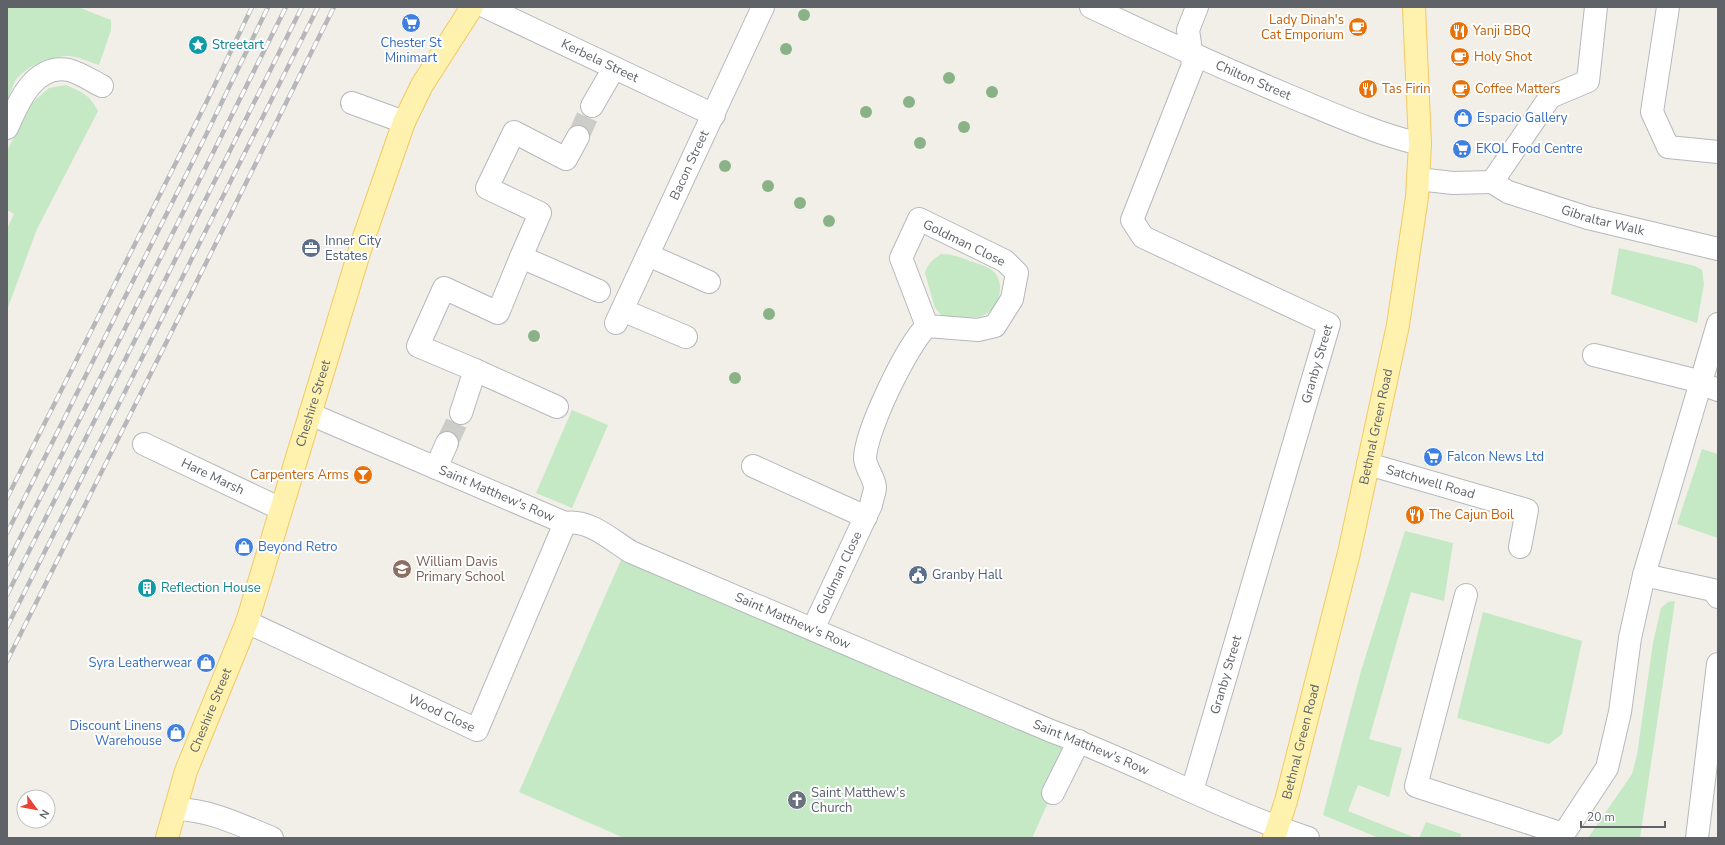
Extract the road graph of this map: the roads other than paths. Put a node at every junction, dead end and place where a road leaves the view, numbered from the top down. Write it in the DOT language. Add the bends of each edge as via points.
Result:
graph roads {
  1 [pos="472,7"];
  2 [pos="486,7"];
  3 [pos="763,7"];
  4 [pos="1091,7"];
  5 [pos="1197,7"];
  6 [pos="1414,7"];
  7 [pos="1596,7"];
  8 [pos="1668,7"];
  9 [pos="1192,55"];
  10 [pos="614,68"];
  11 [pos="102,86"];
  12 [pos="352,103"];
  13 [pos="592,106"];
  14 [pos="714,115"];
  15 [pos="404,122"];
  16 [pos="7,128"];
  17 [pos="578,137"];
  18 [pos="1420,144"];
  19 [pos="1718,152"];
  20 [pos="1418,179"];
  21 [pos="1492,182"];
  22 [pos="1718,249"];
  23 [pos="648,255"];
  24 [pos="521,257"];
  25 [pos="709,282"];
  26 [pos="599,290"];
  27 [pos="1718,324"];
  28 [pos="927,326"];
  29 [pos="686,337"];
  30 [pos="1594,355"];
  31 [pos="475,370"];
  32 [pos="1708,387"];
  33 [pos="557,407"];
  34 [pos="461,413"];
  35 [pos="310,414"];
  36 [pos="448,443"];
  37 [pos="144,444"];
  38 [pos="1368,464"];
  39 [pos="753,466"];
  40 [pos="436,468"];
  41 [pos="281,510"];
  42 [pos="866,517"];
  43 [pos="565,523"];
  44 [pos="1520,547"];
  45 [pos="1644,575"];
  46 [pos="1466,595"];
  47 [pos="1718,598"];
  48 [pos="247,622"];
  49 [pos="813,630"];
  50 [pos="1718,664"];
  51 [pos="1079,741"];
  52 [pos="1192,791"];
  53 [pos="1053,793"];
  54 [pos="176,809"];
  55 [pos="1275,832"];
  56 [pos="1562,836"];
  57 [pos="167,838"];
  58 [pos="272,838"];
  59 [pos="1308,838"];
  60 [pos="1697,838"];
  1 -- 15 [label="main road, Cheshire Street" via="422,85"];
  2 -- 10 [label="street, Kerbela Street"];
  3 -- 14 [label="street, Bacon Street"];
  4 -- 9 [label="street, Chilton Street"];
  5 -- 9 [label="street, Granby Street" via="1188,30"];
  6 -- 18 [label="main road, Bethnal Green Road"];
  7 -- 21 [label="street" via="1588,82 1550,97"];
  8 -- 19 [label="street" via="1652,112 1668,147"];
  9 -- 18 [label="street, Chilton Street" via="1386,135"];
  9 -- 52 [label="street, Granby Street" via="1194,65 1132,220 1143,237 1329,324"];
  10 -- 13 [label="street"];
  10 -- 14 [label="street, Kerbela Street"];
  11 -- 16 [label="street" via="69,70 51,70 22,94"];
  12 -- 15 [label="street"];
  14 -- 23 [label="street, Bacon Street"];
  15 -- 35 [label="main road, Cheshire Street" via="363,240"];
  17 -- 24 [label="street" via="566,159 514,132 487,188 540,213"];
  18 -- 20 [label="main road, Bethnal Green Road"];
  20 -- 21 [label="street" via="1453,183"];
  20 -- 38 [label="main road, Bethnal Green Road" via="1398,325"];
  21 -- 22 [label="street, Gibraltar Walk" via="1508,192 1588,218"];
  23 -- 25 [label="street"];
  23 -- 29 [label="street, Bacon Street" via="619,317"];
  24 -- 26 [label="street"];
  24 -- 31 [label="street" via="498,313 444,288 418,346"];
  27 -- 32 [label="street"];
  28 -- 28 [label="street, Goldman Close" via="901,258 919,219 1005,261 1017,274 1012,300 995,326 978,330"];
  28 -- 42 [label="street, Goldman Close" via="919,334 898,370 870,437 865,458 875,487"];
  30 -- 32 [label="street" via="1690,379"];
  31 -- 33 [label="street"];
  31 -- 34 [label="street"];
  32 -- 45 [label="street"];
  35 -- 40 [label="street, Saint Matthew's Row"];
  35 -- 41 [label="main road, Cheshire Street"];
  36 -- 40 [label="street"];
  37 -- 41 [label="street, Hare Marsh"];
  38 -- 44 [label="street, Satchwell Road" via="1527,510"];
  38 -- 55 [label="main road, Bethnal Green Road" via="1349,553 1286,800"];
  39 -- 42 [label="street, Goldman Close"];
  40 -- 43 [label="street, Saint Matthew's Row"];
  41 -- 48 [label="main road, Cheshire Street"];
  42 -- 49 [label="street, Goldman Close"];
  43 -- 48 [label="street, Wood Close" via="477,730"];
  43 -- 49 [label="street, Saint Matthew's Row" via="580,523 608,536 631,552"];
  45 -- 47 [label="street" via="1713,590"];
  45 -- 56 [label="street" via="1630,638 1620,712 1607,768"];
  46 -- 56 [label="street" via="1416,786"];
  48 -- 54 [label="main road, Cheshire Street" via="186,771"];
  49 -- 51 [label="street, Saint Matthew's Row"];
  50 -- 60 [label="street"];
  51 -- 52 [label="street, Saint Matthew's Row"];
  51 -- 53 [label="street"];
  52 -- 55 [label="street, Saint Matthew's Row"];
  54 -- 57 [label="main road, Cheshire Street"];
  54 -- 58 [label="street" via="208,812"];
  55 -- 59 [label="street, Saint Matthew's Row"];
}
